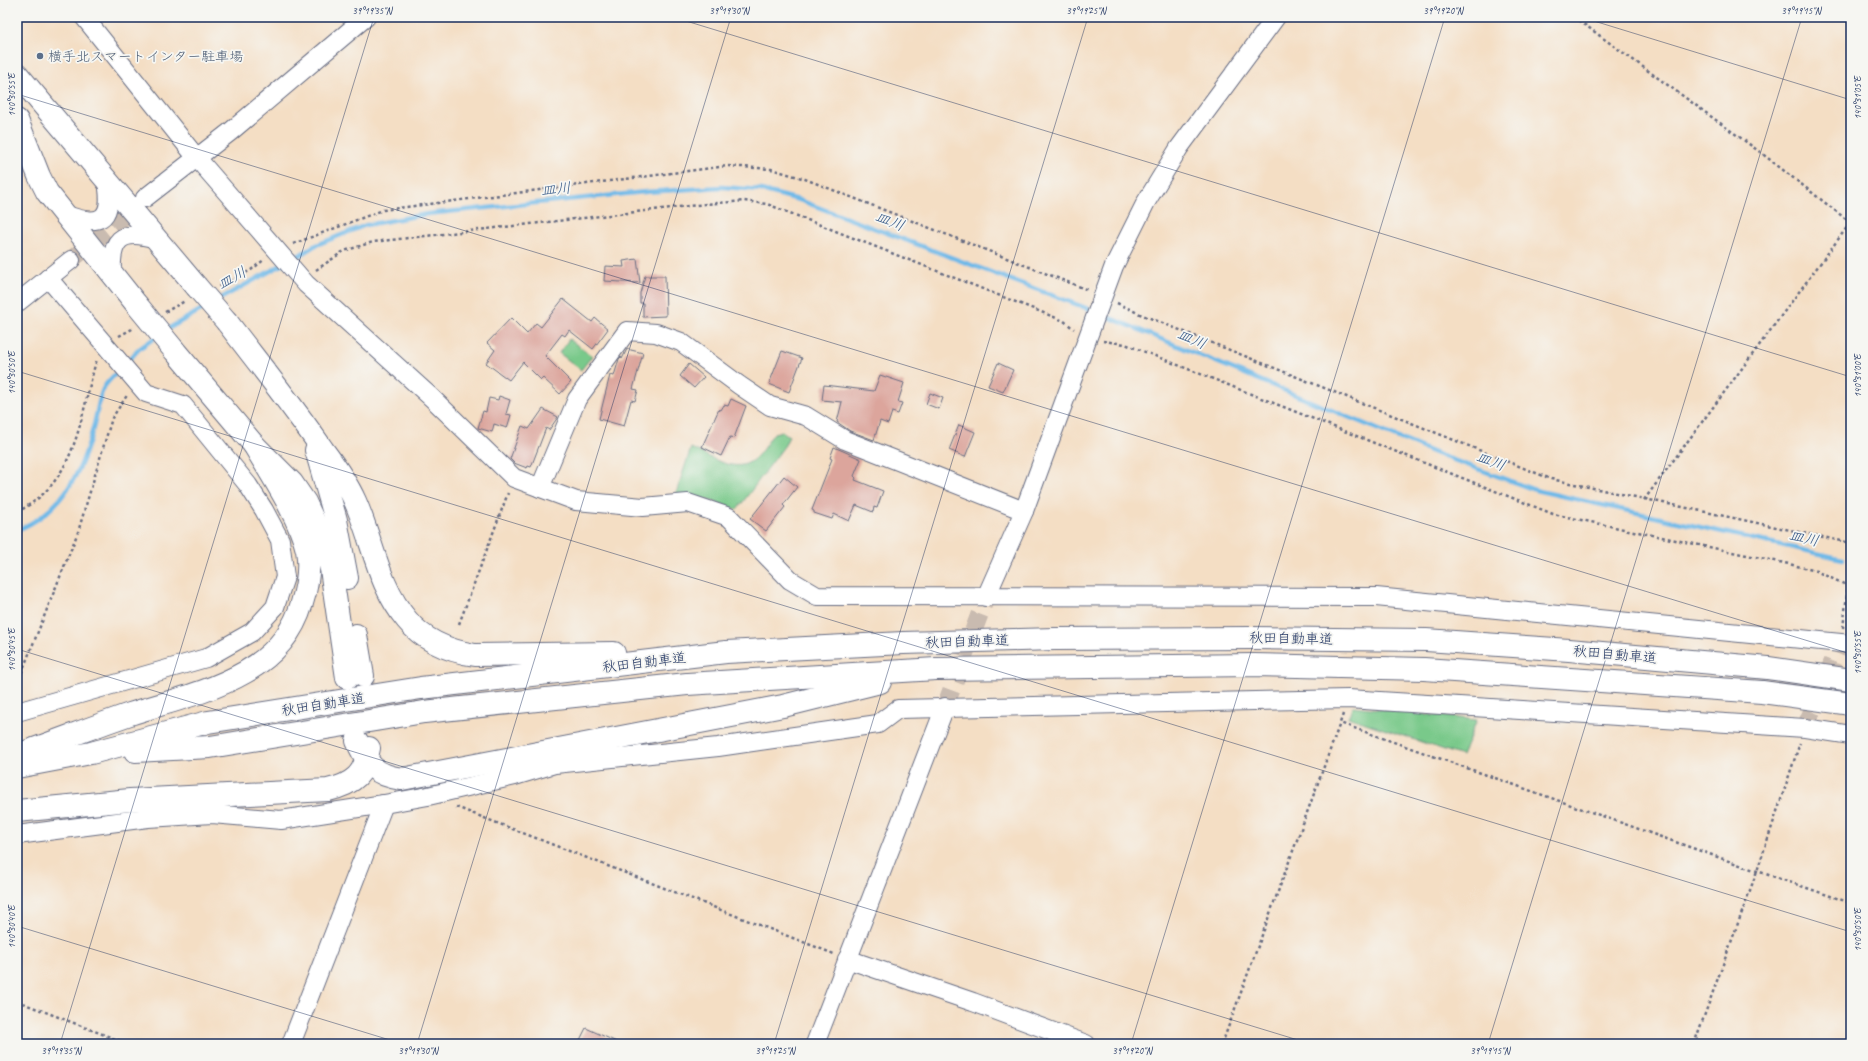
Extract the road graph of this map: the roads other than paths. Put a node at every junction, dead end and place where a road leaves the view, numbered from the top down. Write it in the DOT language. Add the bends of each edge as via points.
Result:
graph roads {
  1 [pos="84,17"];
  2 [pos="366,17"];
  3 [pos="1276,17"];
  4 [pos="17,74"];
  5 [pos="17,120"];
  6 [pos="196,156"];
  7 [pos="108,182"];
  8 [pos="145,198"];
  9 [pos="64,214"];
  10 [pos="156,239"];
  11 [pos="71,260"];
  12 [pos="112,276"];
  13 [pos="48,278"];
  14 [pos="17,303"];
  15 [pos="308,428"];
  16 [pos="254,445"];
  17 [pos="540,488"];
  18 [pos="1024,511"];
  19 [pos="986,597"];
  20 [pos="1846,643"];
  21 [pos="726,652"];
  22 [pos="936,669"];
  23 [pos="1851,680"];
  24 [pos="1851,704"];
  25 [pos="945,707"];
  26 [pos="17,712"];
  27 [pos="1851,735"];
  28 [pos="364,739"];
  29 [pos="91,753"];
  30 [pos="17,755"];
  31 [pos="367,762"];
  32 [pos="17,767"];
  33 [pos="384,804"];
  34 [pos="17,811"];
  35 [pos="17,835"];
  36 [pos="847,959"];
  37 [pos="291,1044"];
  38 [pos="815,1044"];
  39 [pos="1086,1044"];
  1 -- 6 [label="street"];
  2 -- 6 [label="street" via="230,132"];
  3 -- 18 [label="street" via="1179,148 1146,202 1114,266"];
  4 -- 7 [label="highway"];
  5 -- 9 [label="highway" via="47,192"];
  6 -- 8 [label="street"];
  6 -- 17 [label="street" via="306,284 427,394 514,478"];
  7 -- 9 [label="street" via="108,206 106,213 99,220 89,222"];
  7 -- 10 [label="highway"];
  9 -- 12 [label="highway"];
  10 -- 12 [label="street" via="134,234 124,237 113,251"];
  10 -- 15 [label="highway, bridge" via="227,322"];
  11 -- 13 [label="street"];
  12 -- 16 [label="highway, bridge" via="137,315 174,350"];
  13 -- 14 [label="street"];
  13 -- 26 [label="street" via="146,393 183,405 248,485 280,540 285,577 275,607 252,632 206,658"];
  15 -- 16 [label="highway" via="336,520 355,677 325,545 305,502 292,483"];
  15 -- 21 [label="highway" via="342,477 355,501 384,582 394,602 422,635 440,646 457,653 475,655"];
  16 -- 30 [label="highway" via="298,524 307,550 306,590 301,608 291,629 276,649 256,666 212,689 130,714"];
  17 -- 18 [label="street" via="577,399 627,332 656,333 681,342 770,406 806,416 845,440"];
  17 -- 19 [label="street" via="576,501 643,507 688,503 729,516 790,580 817,596"];
  18 -- 19 [label="street"];
  19 -- 20 [label="street" via="1376,597"];
  21 -- 23 [label="highway, 秋田自動車道" via="903,643 1055,639 1426,640 1768,668"];
  21 -- 29 [label="highway, 秋田自動車道" via="420,688 216,720"];
  22 -- 24 [label="highway, 秋田自動車道" via="1254,665 1424,669 1762,692"];
  22 -- 29 [label="highway, 秋田自動車道" via="687,684 424,712 210,747"];
  22 -- 31 [label="highway" via="783,706 402,778 387,777"];
  25 -- 27 [label="street" via="1348,699 1805,728"];
  25 -- 33 [label="street" via="898,709 878,724 718,747 555,764 515,776"];
  25 -- 36 [label="street"];
  28 -- 31 [label="highway"];
  29 -- 32 [label="highway, 秋田自動車道"];
  31 -- 34 [label="highway" via="357,777 344,786 328,790 130,800"];
  33 -- 35 [label="street" via="281,820 198,814"];
  33 -- 37 [label="street"];
  36 -- 38 [label="street"];
  36 -- 39 [label="street"];
}
